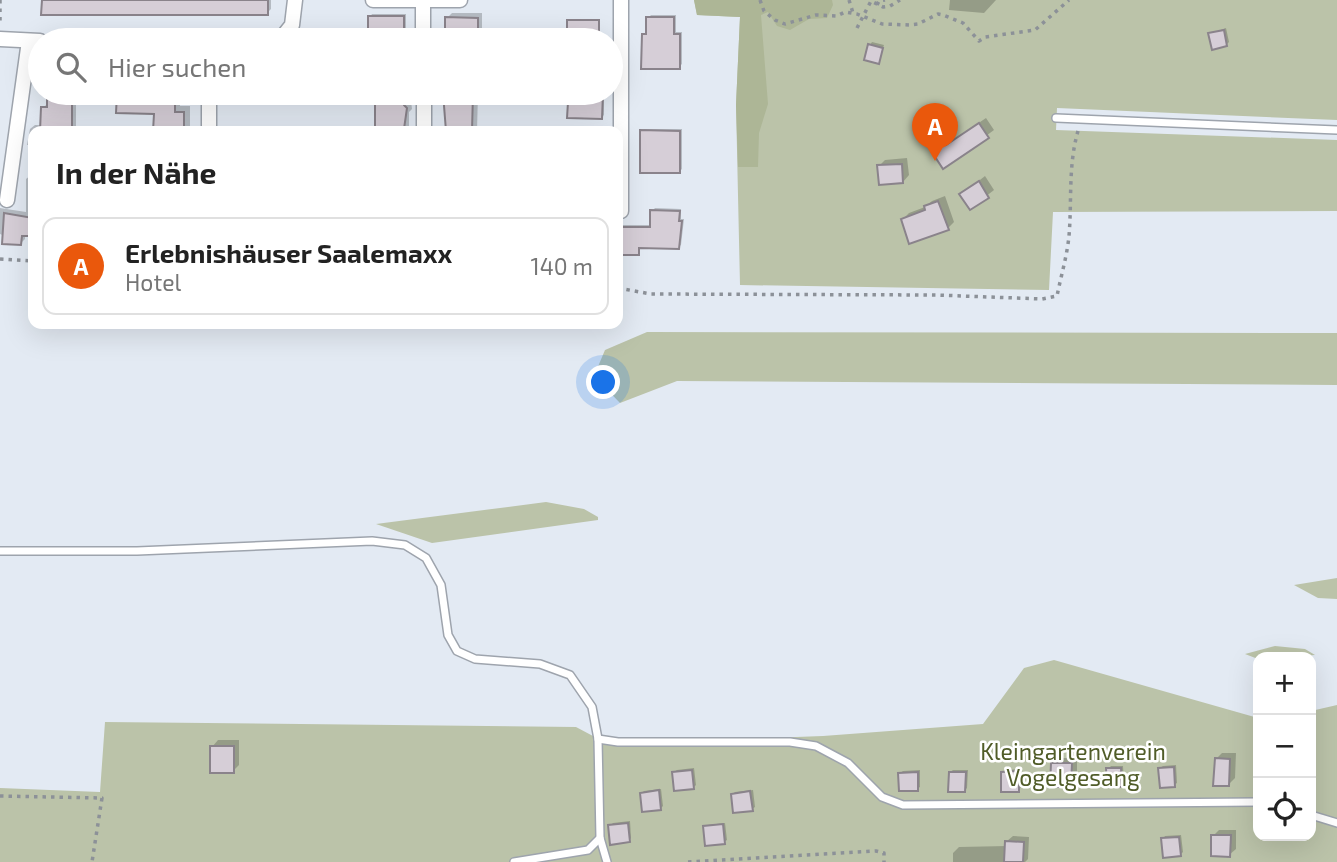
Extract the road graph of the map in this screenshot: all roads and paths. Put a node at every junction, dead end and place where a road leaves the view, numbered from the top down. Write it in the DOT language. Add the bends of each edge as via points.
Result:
graph roads {
  1 [pos="0,0"];
  2 [pos="295,0"];
  3 [pos="373,0"];
  4 [pos="460,0"];
  5 [pos="621,0"];
  6 [pos="760,0"];
  7 [pos="849,0"];
  8 [pos="885,0"];
  9 [pos="900,0"];
  10 [pos="1069,0"];
  11 [pos="422,1"];
  12 [pos="877,5"];
  13 [pos="853,13"];
  14 [pos="864,16"];
  15 [pos="857,27"];
  16 [pos="290,28"];
  17 [pos="423,28"];
  18 [pos="622,28"];
  19 [pos="0,39"];
  20 [pos="28,41"];
  21 [pos="623,47"];
  22 [pos="28,85"];
  23 [pos="209,105"];
  24 [pos="424,105"];
  25 [pos="1056,118"];
  26 [pos="1082,119"];
  27 [pos="209,126"];
  28 [pos="424,126"];
  29 [pos="1337,130"];
  30 [pos="11,193"];
  31 [pos="623,205"];
  32 [pos="0,259"];
  33 [pos="28,261"];
  34 [pos="623,289"];
  35 [pos="0,551"];
  36 [pos="598,739"];
  37 [pos="0,796"];
  38 [pos="1253,802"];
  39 [pos="1316,816"];
  40 [pos="1337,822"];
  41 [pos="600,838"];
  42 [pos="92,862"];
  43 [pos="514,862"];
  44 [pos="607,862"];
  45 [pos="688,862"];
  46 [pos="884,862"];
  1 -- 19 [label="path"];
  2 -- 16 [label="street"];
  3 -- 11 [label="street"];
  4 -- 11 [label="street"];
  5 -- 18 [label="street"];
  6 -- 13 [label="path" via="764,11 785,24 816,15"];
  7 -- 13 [label="path"];
  8 -- 12 [label="path"];
  9 -- 12 [label="path" via="890,6"];
  10 -- 14 [label="path" via="1035,30 979,41 963,23 943,15 918,24 883,24"];
  11 -- 17 [label="street"];
  12 -- 14 [label="path" via="871,1"];
  13 -- 14 [label="path"];
  14 -- 15 [label="path"];
  19 -- 20 [label="street"];
  21 -- 31 [label="street" via="629,188"];
  22 -- 30 [label="street"];
  23 -- 27 [label="street"];
  24 -- 28 [label="street"];
  25 -- 26 [label="lane"];
  26 -- 29 [label="lane"];
  26 -- 34 [label="path" via="1068,201 1069,234 1056,296 651,294"];
  32 -- 33 [label="path"];
  35 -- 36 [label="lane" via="136,551 372,541 405,545 426,558 441,585 448,635 457,652 475,659 540,664 570,675 592,707"];
  36 -- 38 [label="lane" via="816,746 848,764 882,797 903,805"];
  36 -- 41 [label="lane"];
  37 -- 42 [label="path" via="102,798"];
  39 -- 40 [label="lane"];
  41 -- 43 [label="lane" via="588,850"];
  41 -- 44 [label="lane"];
  45 -- 46 [label="path" via="876,851 884,853"];
}
